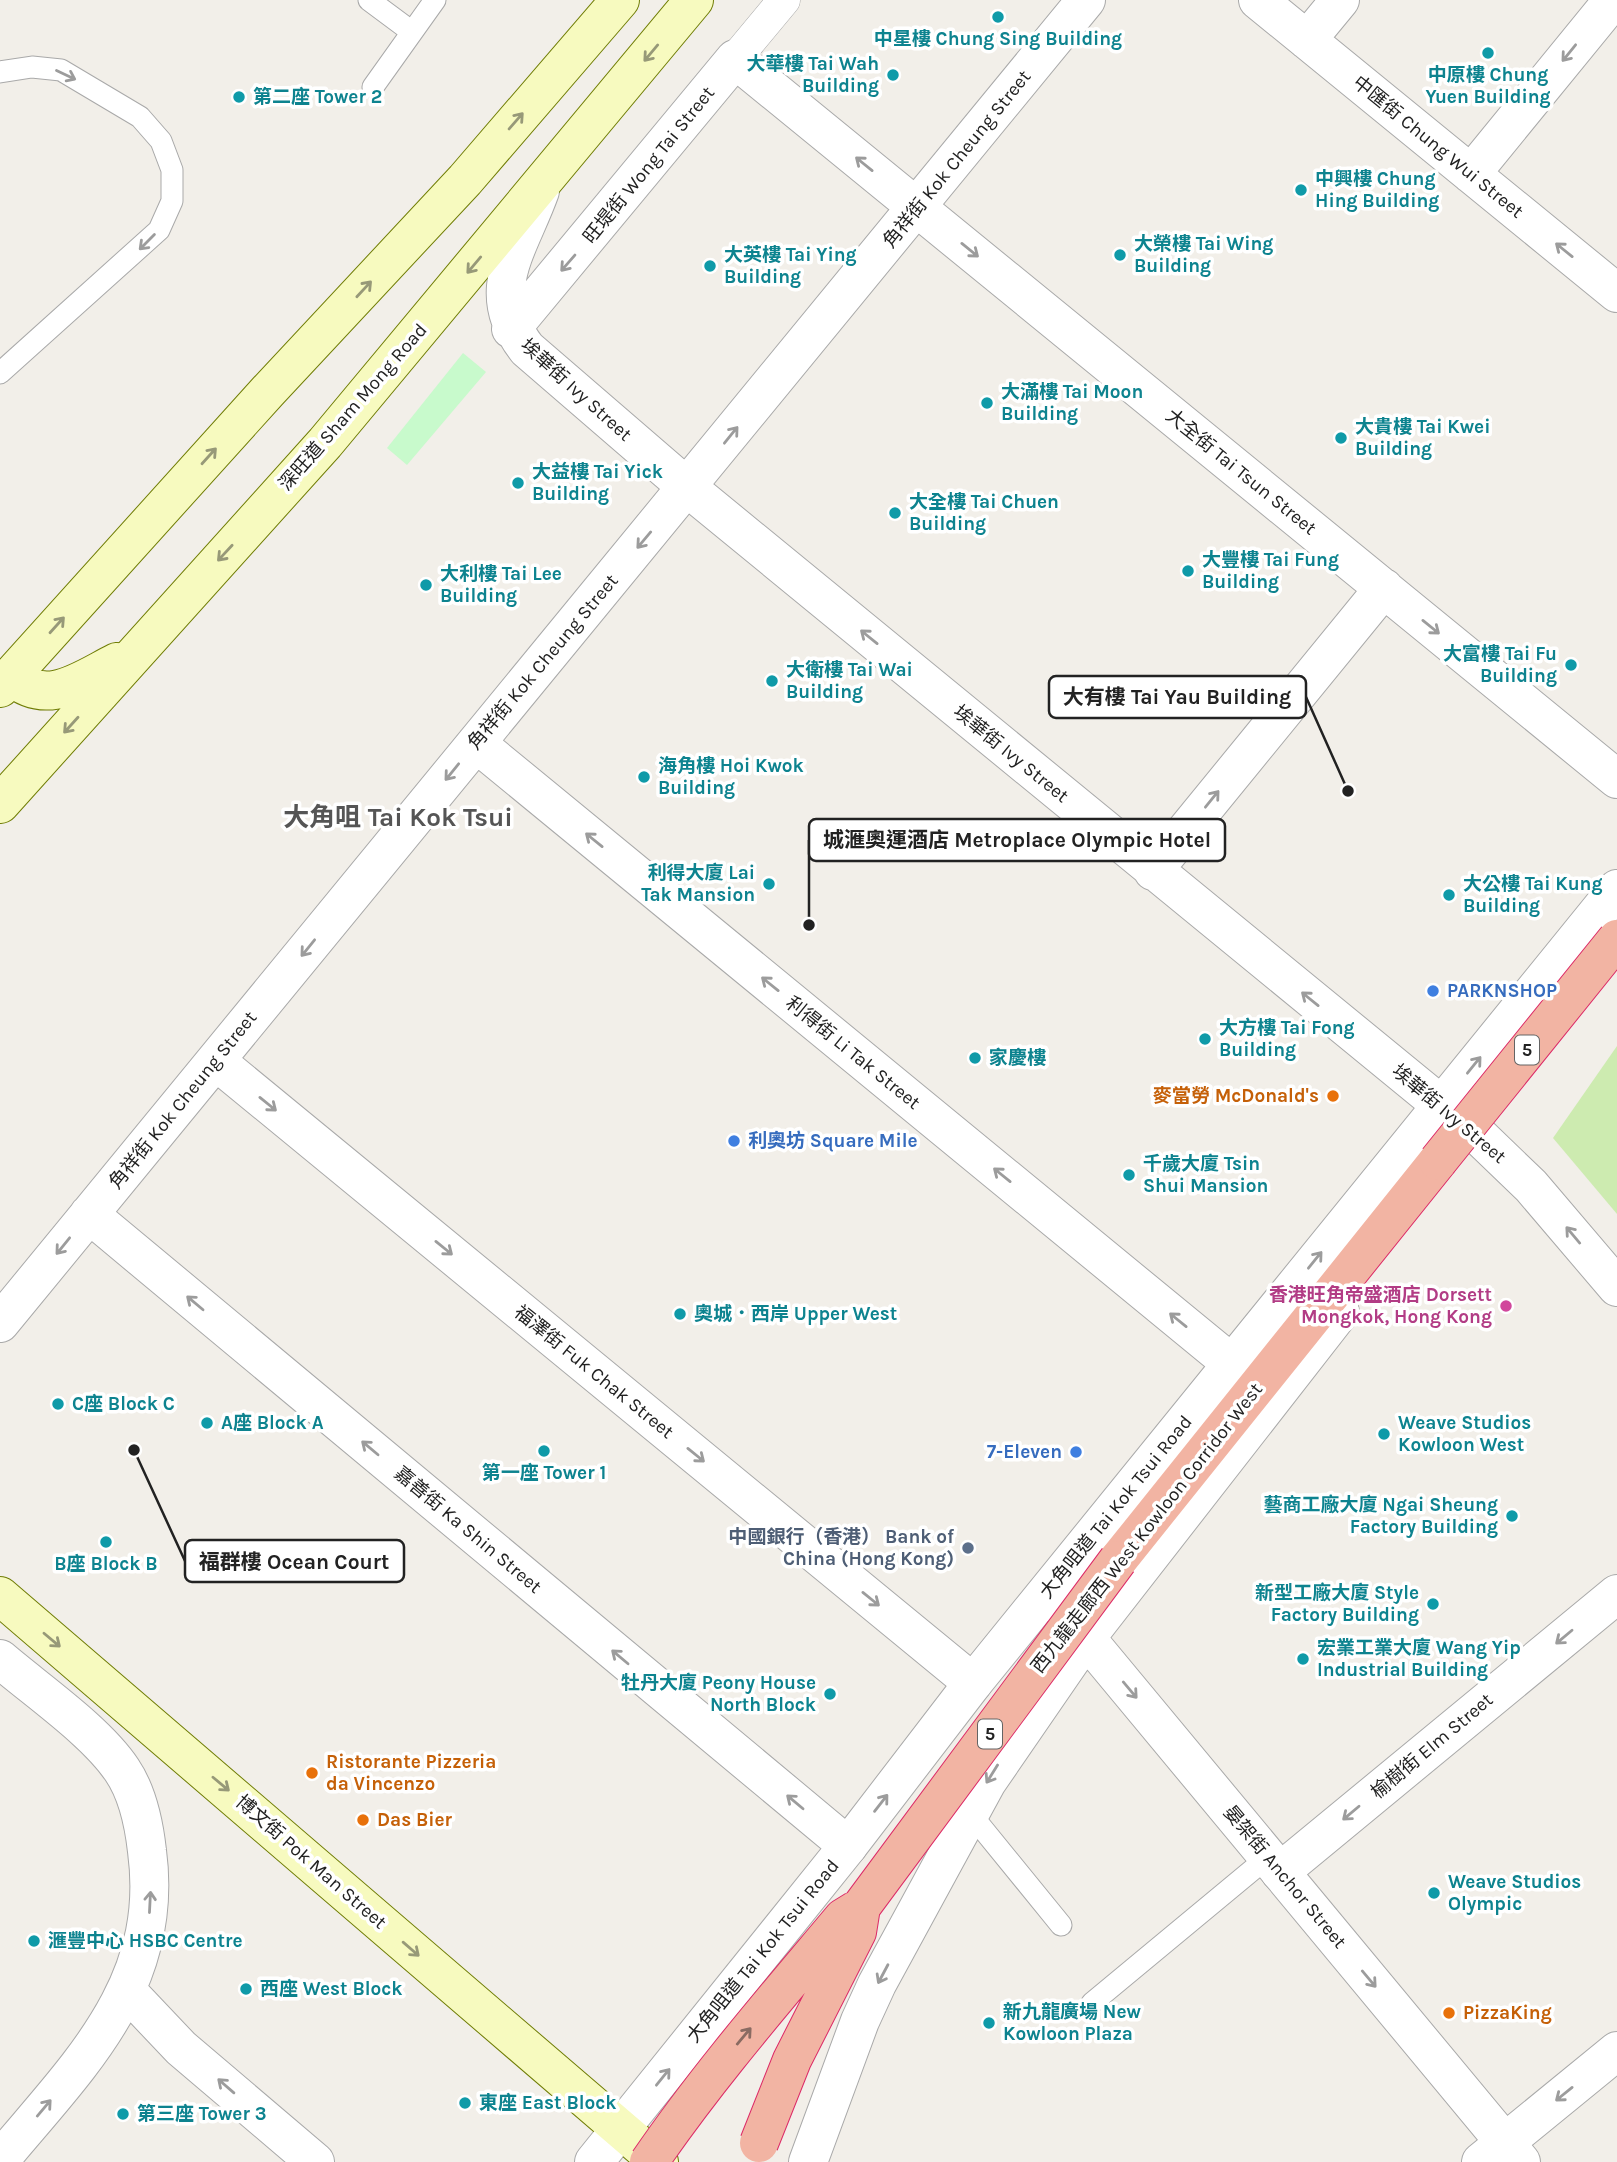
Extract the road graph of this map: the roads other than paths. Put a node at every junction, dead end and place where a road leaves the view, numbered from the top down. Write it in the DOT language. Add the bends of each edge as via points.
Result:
graph roads {
  1 [pos="369,0"];
  2 [pos="435,0"];
  3 [pos="620,0"];
  4 [pos="694,0"];
  5 [pos="784,0"];
  6 [pos="1086,0"];
  7 [pos="1258,0"];
  8 [pos="1340,0"];
  9 [pos="1612,0"];
  10 [pos="412,32"];
  11 [pos="1307,40"];
  12 [pos="735,59"];
  13 [pos="0,72"];
  14 [pos="373,87"];
  15 [pos="1471,174"];
  16 [pos="542,184"];
  17 [pos="917,207"];
  18 [pos="1617,293"];
  19 [pos="511,329"];
  20 [pos="0,373"];
  21 [pos="688,488"];
  22 [pos="1384,588"];
  23 [pos="131,655"];
  24 [pos="4,677"];
  25 [pos="476,743"];
  26 [pos="1617,779"];
  27 [pos="0,804"];
  28 [pos="1153,871"];
  29 [pos="1617,890"];
  30 [pos="1617,939"];
  31 [pos="1617,963"];
  32 [pos="216,1060"];
  33 [pos="1442,1105"];
  34 [pos="1478,1135"];
  35 [pos="89,1214"];
  36 [pos="1617,1287"];
  37 [pos="0,1323"];
  38 [pos="1231,1363"];
  39 [pos="1617,1594"];
  40 [pos="0,1596"];
  41 [pos="1042,1600"];
  42 [pos="1086,1637"];
  43 [pos="0,1659"];
  44 [pos="973,1683"];
  45 [pos="970,1812"];
  46 [pos="848,1846"];
  47 [pos="1274,1864"];
  48 [pos="861,1907"];
  49 [pos="1061,1925"];
  50 [pos="127,1991"];
  51 [pos="1092,2003"];
  52 [pos="1617,2051"];
  53 [pos="620,2130"];
  54 [pos="290,2154"];
  55 [pos="1502,2155"];
  56 [pos="0,2160"];
  57 [pos="594,2162"];
  58 [pos="649,2162"];
  59 [pos="659,2162"];
  60 [pos="753,2162"];
  61 [pos="808,2162"];
  1 -- 10 [label="lane"];
  2 -- 10 [label="lane"];
  24 -- 3 [label="main road, one-way" via="465,180"];
  4 -- 16 [label="main road, 深旺道 Sham Mong Road, one-way"];
  5 -- 12 [label="street, 旺堤街 Wong Tai Street"];
  6 -- 17 [label="street, 角祥街 Kok Cheung Street"];
  7 -- 11 [label="street, 中匯街 Chung Wui Street"];
  8 -- 11 [label="street"];
  9 -- 15 [label="street, one-way"];
  10 -- 14 [label="lane"];
  11 -- 15 [label="street, 中匯街 Chung Wui Street"];
  17 -- 12 [label="street, 大全街 Tai Tsun Street, one-way"];
  12 -- 19 [label="street, 旺堤街 Wong Tai Street, one-way"];
  13 -- 20 [label="lane, one-way" via="32,66 61,70 140,117 161,141 172,170 172,201 159,230"];
  18 -- 15 [label="street, 中匯街 Chung Wui Street, one-way"];
  16 -- 19 [label="street, 埃華街 Ivy Street" via="513,252 504,308"];
  16 -- 23 [label="main road, 深旺道 Sham Mong Road, one-way" via="326,443"];
  21 -- 17 [label="street, 角祥街 Kok Cheung Street, one-way"];
  17 -- 22 [label="street, 大全街 Tai Tsun Street, one-way"];
  19 -- 21 [label="street, 埃華街 Ivy Street" via="527,349"];
  21 -- 25 [label="street, 角祥街 Kok Cheung Street, one-way"];
  28 -- 21 [label="street, 埃華街 Ivy Street, one-way"];
  22 -- 26 [label="street, 大全街 Tai Tsun Street, one-way"];
  28 -- 22 [label="street, one-way"];
  23 -- 24 [label="main road" via="54,692 24,688"];
  23 -- 27 [label="main road, 深旺道 Sham Mong Road, one-way"];
  25 -- 32 [label="street, 角祥街 Kok Cheung Street, one-way"];
  38 -- 25 [label="street, 利得街 Li Tak Street, one-way"];
  33 -- 28 [label="street, 埃華街 Ivy Street, one-way"];
  33 -- 29 [label="street, 大角咀道 Tai Kok Tsui Road, one-way"];
  30 -- 48 [label="highway, 西九龍走廊西 West Kowloon Corridor West / 5, bridge" via="1118,1560"];
  31 -- 34 [label="street"];
  32 -- 35 [label="street, 角祥街 Kok Cheung Street"];
  32 -- 44 [label="street, 福澤街 Fuk Chak Street, one-way"];
  33 -- 34 [label="street, 埃華街 Ivy Street"];
  38 -- 33 [label="street, 大角咀道 Tai Kok Tsui Road, one-way"];
  36 -- 34 [label="street, 埃華街 Ivy Street, one-way" via="1531,1186"];
  34 -- 42 [label="street"];
  35 -- 37 [label="street, 角祥街 Kok Cheung Street, one-way"];
  46 -- 35 [label="street, 嘉善街 Ka Shin Street, one-way"];
  38 -- 41 [label="street, 大角咀道 Tai Kok Tsui Road"];
  39 -- 47 [label="street, 榆樹街 Elm Street, one-way"];
  40 -- 53 [label="main road, 博文街 Pok Man Street, one-way"];
  41 -- 42 [label="street, 晏架街 Anchor Street"];
  41 -- 44 [label="street, 大角咀道 Tai Kok Tsui Road"];
  42 -- 45 [label="street, one-way"];
  42 -- 47 [label="street, 晏架街 Anchor Street, one-way"];
  50 -- 43 [label="street, one-way" via="143,1950 151,1881 135,1799 122,1770 82,1728"];
  46 -- 44 [label="street, 大角咀道 Tai Kok Tsui Road, one-way"];
  45 -- 49 [label="lane"];
  45 -- 61 [label="street, one-way" via="860,2021"];
  53 -- 46 [label="street, 大角咀道 Tai Kok Tsui Road, one-way"];
  47 -- 51 [label="lane"];
  47 -- 55 [label="street, 晏架街 Anchor Street, one-way"];
  58 -- 48 [label="highway, one-way, bridge" via="739,2041 843,1918"];
  48 -- 60 [label="highway, 西九龍走廊西 West Kowloon Corridor West / 5, bridge" via="856,1932 792,2060"];
  54 -- 50 [label="street, one-way"];
  56 -- 50 [label="street, one-way" via="94,2046"];
  52 -- 55 [label="street, one-way"];
  53 -- 57 [label="street, 大角咀道 Tai Kok Tsui Road"];
  53 -- 59 [label="main road"];
}
